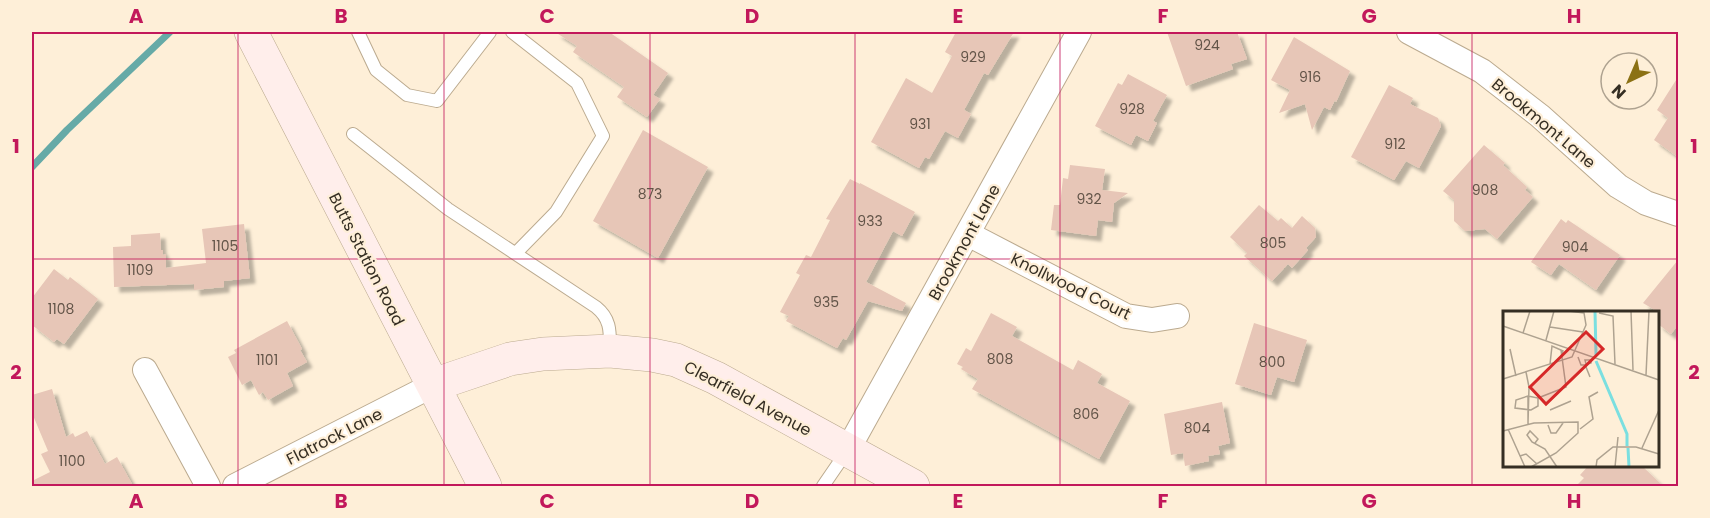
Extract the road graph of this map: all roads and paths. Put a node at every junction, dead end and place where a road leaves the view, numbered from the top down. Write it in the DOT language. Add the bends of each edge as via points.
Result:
graph roads {
  1 [pos="250,32"];
  2 [pos="358,32"];
  3 [pos="490,32"];
  4 [pos="512,32"];
  5 [pos="1079,32"];
  6 [pos="1409,32"];
  7 [pos="353,134"];
  8 [pos="1678,214"];
  9 [pos="968,234"];
  10 [pos="516,253"];
  11 [pos="1177,316"];
  12 [pos="610,351"];
  13 [pos="145,370"];
  14 [pos="433,385"];
  15 [pos="847,451"];
  16 [pos="208,486"];
  17 [pos="235,486"];
  18 [pos="485,486"];
  19 [pos="823,486"];
  20 [pos="913,486"];
  1 -- 14 [label="street, Butts Station Road"];
  2 -- 3 [label="lane" via="375,70 407,95 437,101"];
  4 -- 10 [label="lane" via="578,83 603,136 556,212"];
  5 -- 9 [label="street, Brookmont Lane"];
  6 -- 8 [label="street, Brookmont Lane" via="1482,71 1540,116 1618,186"];
  7 -- 10 [label="lane" via="448,209"];
  9 -- 11 [label="street, Knollwood Court" via="1126,316 1152,320"];
  9 -- 15 [label="street, Brookmont Lane"];
  10 -- 12 [label="lane" via="603,312 610,326"];
  12 -- 14 [label="street, Clearfield Avenue" via="510,359"];
  12 -- 15 [label="street, Clearfield Avenue" via="676,360"];
  13 -- 16 [label="street"];
  14 -- 17 [label="street, Flatrock Lane"];
  14 -- 18 [label="street, Butts Station Road"];
  15 -- 19 [label="lane"];
  15 -- 20 [label="street, Clearfield Avenue"];
}
